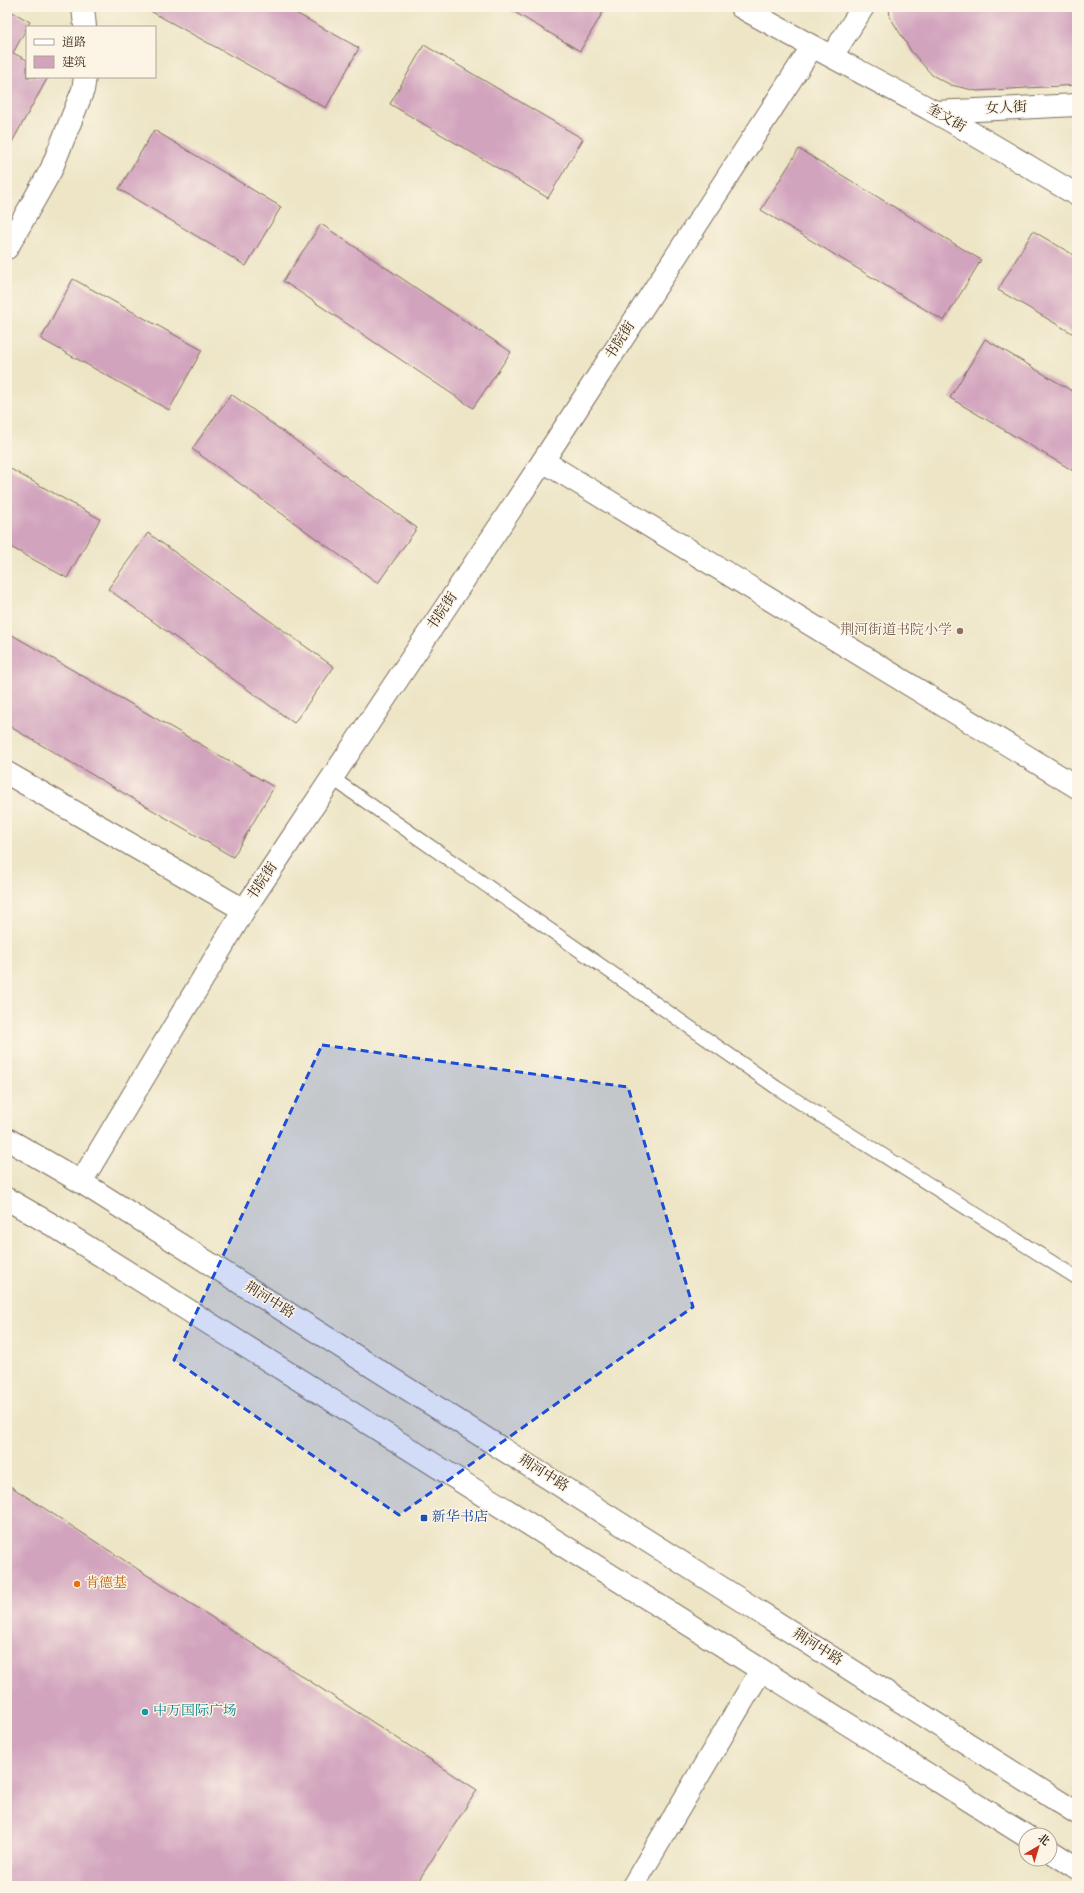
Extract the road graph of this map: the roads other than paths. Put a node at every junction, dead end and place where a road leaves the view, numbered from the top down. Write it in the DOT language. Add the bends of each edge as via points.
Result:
graph roads {
  1 [pos="82,7"];
  2 [pos="741,7"];
  3 [pos="863,7"];
  4 [pos="85,26"];
  5 [pos="822,51"];
  6 [pos="85,78"];
  7 [pos="1077,105"];
  8 [pos="935,112"];
  9 [pos="1077,195"];
  10 [pos="7,248"];
  11 [pos="543,461"];
  12 [pos="7,773"];
  13 [pos="332,778"];
  14 [pos="1077,788"];
  15 [pos="244,910"];
  16 [pos="7,1140"];
  17 [pos="81,1182"];
  18 [pos="7,1200"];
  19 [pos="1077,1278"];
  20 [pos="761,1670"];
  21 [pos="1077,1813"];
  22 [pos="1018,1831"];
  23 [pos="1058,1856"];
  24 [pos="1077,1868"];
  25 [pos="633,1886"];
  1 -- 4 [label="street"];
  2 -- 5 [label="street, 奎文街"];
  3 -- 5 [label="street, 书院街"];
  5 -- 8 [label="street, 奎文街"];
  5 -- 11 [label="street, 书院街"];
  6 -- 10 [label="street" via="83,90 51,170"];
  7 -- 8 [label="street, 女人街"];
  8 -- 9 [label="street, 奎文街"];
  11 -- 13 [label="street, 书院街"];
  11 -- 14 [label="street"];
  12 -- 15 [label="street"];
  13 -- 15 [label="street, 书院街"];
  13 -- 19 [label="lane" via="776,1088"];
  15 -- 17 [label="street, 书院街"];
  16 -- 17 [label="street, 荆河中路"];
  17 -- 21 [label="street, 荆河中路"];
  18 -- 20 [label="street" via="54,1226"];
  20 -- 22 [label="street"];
  20 -- 25 [label="street"];
  23 -- 24 [label="street"];
}
